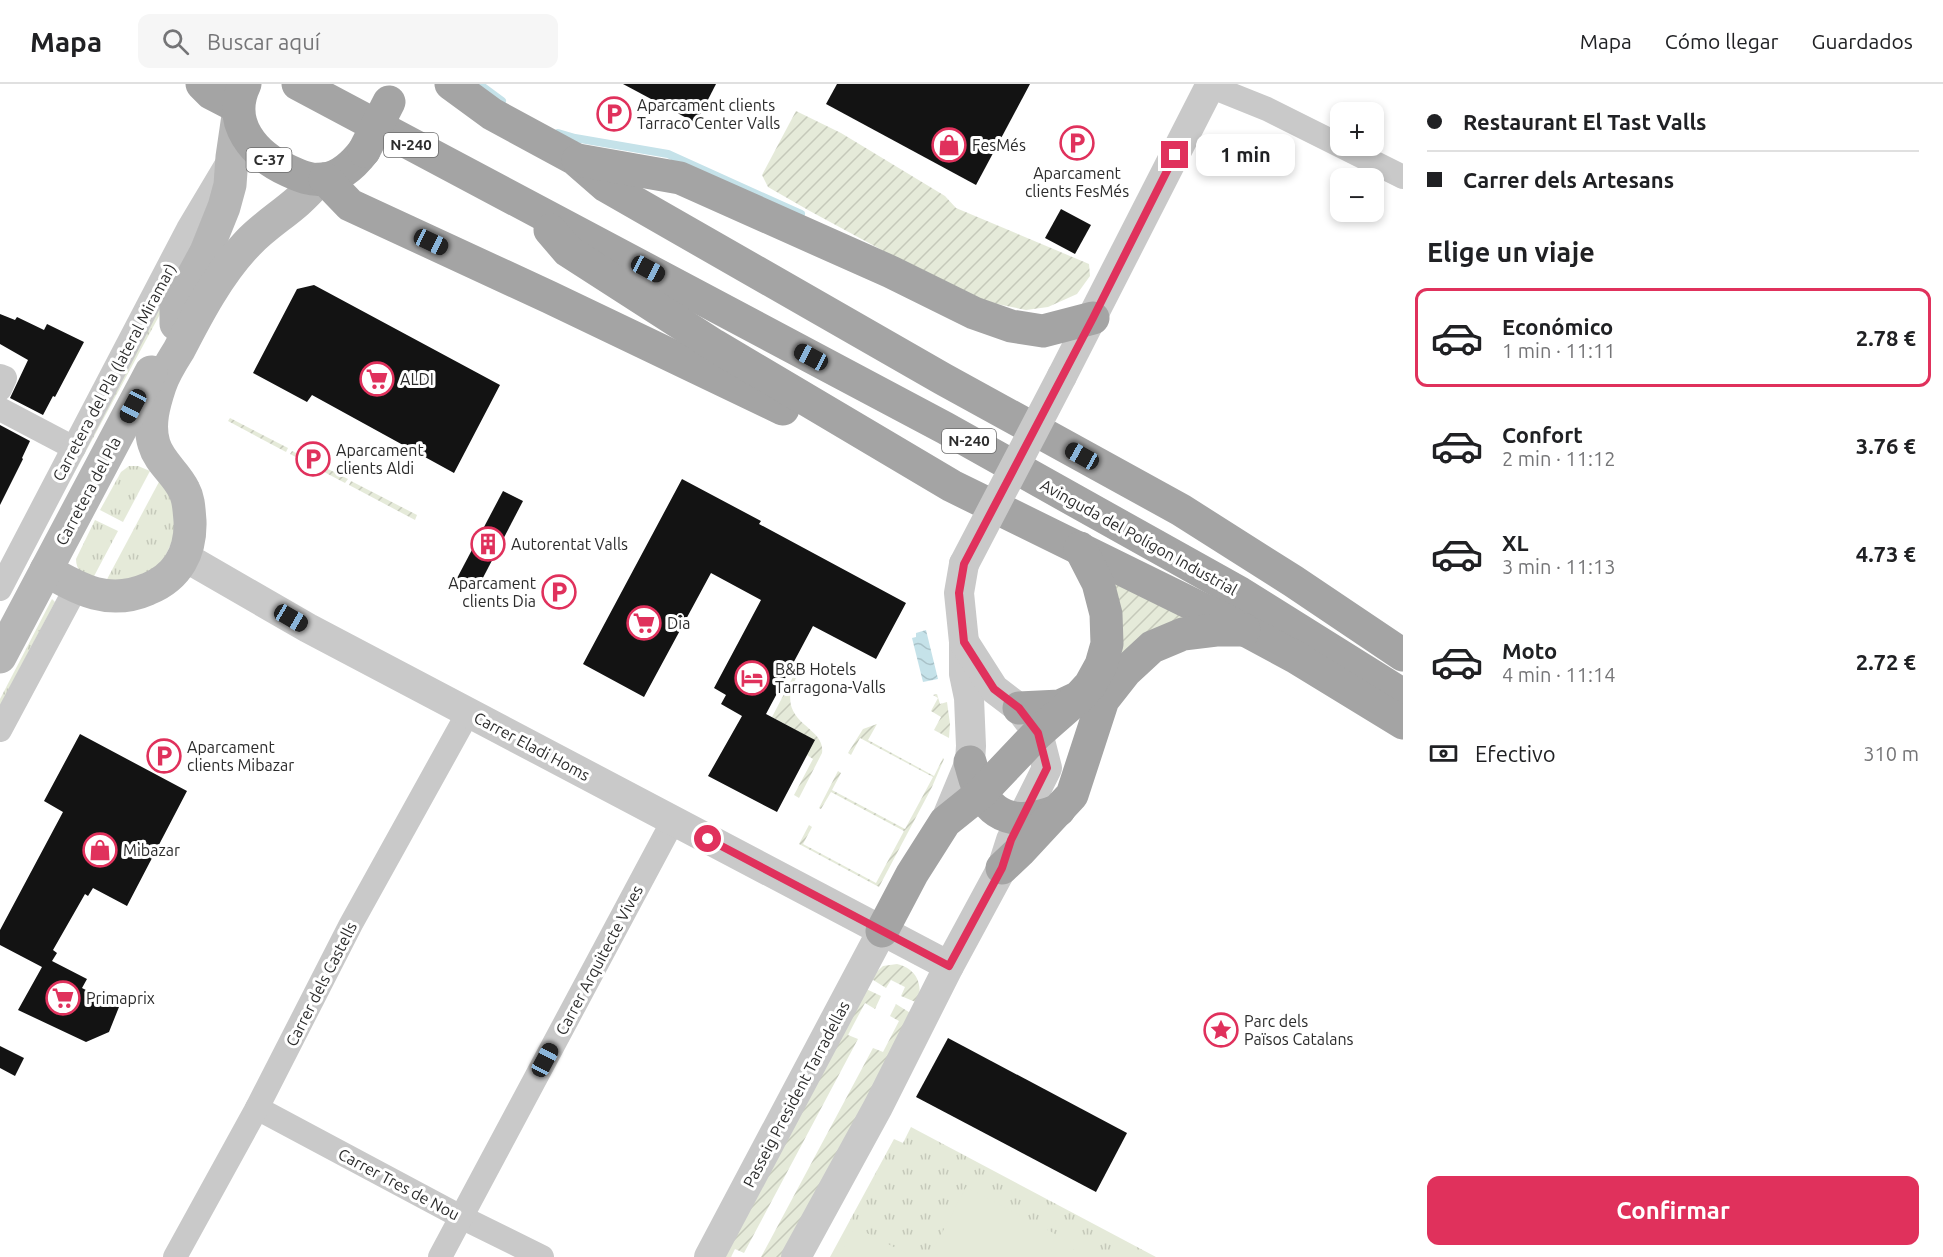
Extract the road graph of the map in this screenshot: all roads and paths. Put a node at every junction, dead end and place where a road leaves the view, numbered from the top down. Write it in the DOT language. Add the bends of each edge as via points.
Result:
graph roads {
  1 [pos="202,84"];
  2 [pos="298,84"];
  3 [pos="451,84"];
  4 [pos="1210,85"];
  5 [pos="392,93"];
  6 [pos="241,98"];
  7 [pos="232,157"];
  8 [pos="575,159"];
  9 [pos="1403,177"];
  10 [pos="322,179"];
  11 [pos="526,204"];
  12 [pos="1093,318"];
  13 [pos="185,323"];
  14 [pos="0,376"];
  15 [pos="0,389"];
  16 [pos="0,409"];
  17 [pos="846,424"];
  18 [pos="74,448"];
  19 [pos="1080,548"];
  20 [pos="185,557"];
  21 [pos="46,570"];
  22 [pos="76,588"];
  23 [pos="0,589"];
  24 [pos="1245,630"];
  25 [pos="964,642"];
  26 [pos="1403,655"];
  27 [pos="0,657"];
  28 [pos="1403,695"];
  29 [pos="468,713"];
  30 [pos="1029,721"];
  31 [pos="1403,723"];
  32 [pos="0,730"];
  33 [pos="969,762"];
  34 [pos="981,793"];
  35 [pos="1059,810"];
  36 [pos="1021,820"];
  37 [pos="673,821"];
  38 [pos="945,822"];
  39 [pos="1002,868"];
  40 [pos="882,930"];
  41 [pos="949,966"];
  42 [pos="257,1108"];
  43 [pos="461,1217"];
  44 [pos="175,1257"];
  45 [pos="440,1257"];
  46 [pos="542,1257"];
  47 [pos="709,1257"];
  48 [pos="796,1257"];
  1 -- 6 [label="main road" via="211,93"];
  2 -- 11 [label="main road, Avinguda del Polígon Industrial / N-240"];
  3 -- 8 [label="main road" via="492,114"];
  4 -- 9 [label="street"];
  4 -- 12 [label="street"];
  5 -- 10 [label="main road, bridge" via="354,164 338,175"];
  6 -- 7 [label="main road"];
  6 -- 10 [label="main road, C-37" via="244,130 262,155 302,177"];
  7 -- 13 [label="main road" via="224,207 206,252 176,307"];
  7 -- 18 [label="street, Carretera del Pla (lateral Miramar)" via="188,229"];
  8 -- 12 [label="main road" via="680,178 974,313 1011,326 1043,331"];
  8 -- 26 [label="main road" via="606,186 1181,510"];
  10 -- 13 [label="main road" via="246,244"];
  10 -- 17 [label="main road" via="350,206 826,428"];
  11 -- 17 [label="main road" via="568,251"];
  11 -- 28 [label="main road, Avinguda del Polígon Industrial / N-240" via="1116,523 1240,593"];
  12 -- 25 [label="street, bridge" via="964,564 959,593"];
  13 -- 20 [label="main road" via="161,383 152,426 157,452 177,477 189,507"];
  13 -- 21 [label="main road, Carretera del Pla"];
  14 -- 15 [label="street" via="5,378"];
  16 -- 18 [label="street, Carretera del Pla"];
  17 -- 19 [label="main road" via="952,486"];
  18 -- 23 [label="street, Carretera del Pla (lateral Miramar)"];
  19 -- 24 [label="main road"];
  19 -- 30 [label="main road" via="1098,583 1106,614 1107,644 1101,665 1079,697"];
  20 -- 22 [label="main road" via="164,581 134,595 95,595"];
  20 -- 29 [label="street, Carrer Eladi Homs"];
  21 -- 22 [label="main road"];
  21 -- 27 [label="main road, Carretera del Pla"];
  22 -- 32 [label="street"];
  24 -- 31 [label="main road"];
  24 -- 35 [label="main road" via="1183,634 1152,647 1125,672 1103,700 1072,795"];
  25 -- 30 [label="street" via="994,689"];
  25 -- 33 [label="street" via="971,737"];
  29 -- 37 [label="street, Carrer Eladi Homs"];
  29 -- 42 [label="street, Carrer dels Castells" via="351,924"];
  30 -- 34 [label="main road"];
  30 -- 36 [label="street" via="1047,768"];
  33 -- 34 [label="main road"];
  33 -- 38 [label="street"];
  34 -- 36 [label="main road" via="997,811"];
  34 -- 38 [label="main road"];
  35 -- 36 [label="main road"];
  35 -- 39 [label="main road"];
  36 -- 39 [label="street"];
  37 -- 40 [label="street, Carrer Eladi Homs"];
  37 -- 43 [label="street, Carrer Arquitecte Vives"];
  38 -- 40 [label="main road"];
  39 -- 41 [label="street"];
  40 -- 41 [label="street, Carrer Eladi Homs"];
  40 -- 47 [label="street, Passeig President Tarradellas"];
  41 -- 48 [label="street"];
  42 -- 43 [label="street, Carrer Tres de Nou"];
  42 -- 44 [label="street, Carrer dels Castells"];
  43 -- 45 [label="street, Carrer Arquitecte Vives"];
  43 -- 46 [label="street, Carrer Tres de Nou"];
}
